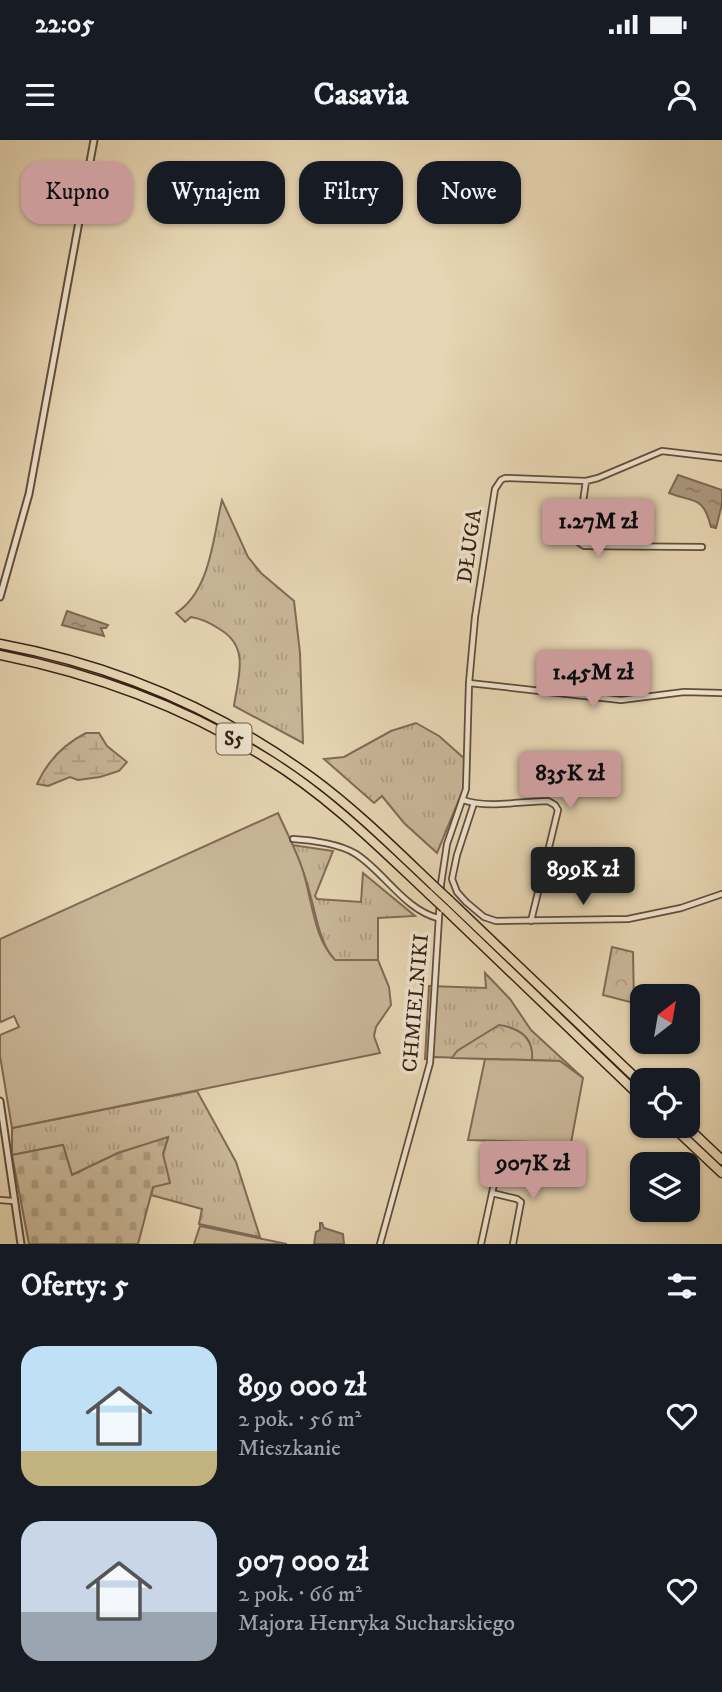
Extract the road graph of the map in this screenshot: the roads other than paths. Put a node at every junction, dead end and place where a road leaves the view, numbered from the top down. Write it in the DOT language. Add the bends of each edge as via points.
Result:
graph roads {
  1 [pos="94,140"];
  2 [pos="722,458"];
  3 [pos="586,481"];
  4 [pos="702,547"];
  5 [pos="0,597"];
  6 [pos="0,644"];
  7 [pos="0,654"];
  8 [pos="469,683"];
  9 [pos="722,693"];
  10 [pos="464,800"];
  11 [pos="474,803"];
  12 [pos="293,839"];
  13 [pos="447,844"];
  14 [pos="432,891"];
  15 [pos="722,894"];
  16 [pos="446,904"];
  17 [pos="438,918"];
  18 [pos="531,922"];
  19 [pos="630,1073"];
  20 [pos="630,1086"];
  21 [pos="0,1101"];
  22 [pos="685,1138"];
  23 [pos="699,1138"];
  24 [pos="722,1160"];
  25 [pos="538,1164"];
  26 [pos="722,1173"];
  27 [pos="492,1193"];
  28 [pos="0,1200"];
  29 [pos="13,1201"];
  30 [pos="21,1244"];
  31 [pos="380,1244"];
  32 [pos="481,1244"];
  33 [pos="513,1244"];
  1 -- 5 [label="street" via="25,513"];
  2 -- 3 [label="street, DŁUGA" via="662,451"];
  3 -- 4 [label="street" via="578,537 584,546"];
  3 -- 8 [label="street, DŁUGA" via="510,478 497,484"];
  6 -- 14 [label="highway, S5" via="102,669 220,720 323,786 365,821"];
  7 -- 14 [label="highway, S5" via="118,685 219,730 299,781"];
  8 -- 9 [label="street" via="621,700 684,692"];
  8 -- 10 [label="street, DŁUGA"];
  10 -- 11 [label="street"];
  10 -- 13 [label="street, DŁUGA"];
  11 -- 18 [label="street" via="452,879 457,892 484,917"];
  11 -- 18 [label="street" via="548,801 558,810"];
  12 -- 17 [label="street" via="353,852 417,907"];
  13 -- 17 [label="street, CHMIELNIKI"];
  14 -- 16 [label="highway, S5, bridge"];
  15 -- 18 [label="street" via="637,918"];
  16 -- 19 [label="highway, S5"];
  16 -- 20 [label="highway, S5"];
  17 -- 31 [label="street, CHMIELNIKI" via="429,1063"];
  21 -- 29 [label="street"];
  22 -- 26 [label="highway"];
  23 -- 24 [label="highway"];
  25 -- 27 [label="street" via="501,1159"];
  27 -- 32 [label="street"];
  27 -- 33 [label="street" via="520,1202"];
  28 -- 29 [label="street"];
  29 -- 30 [label="street"];
}
